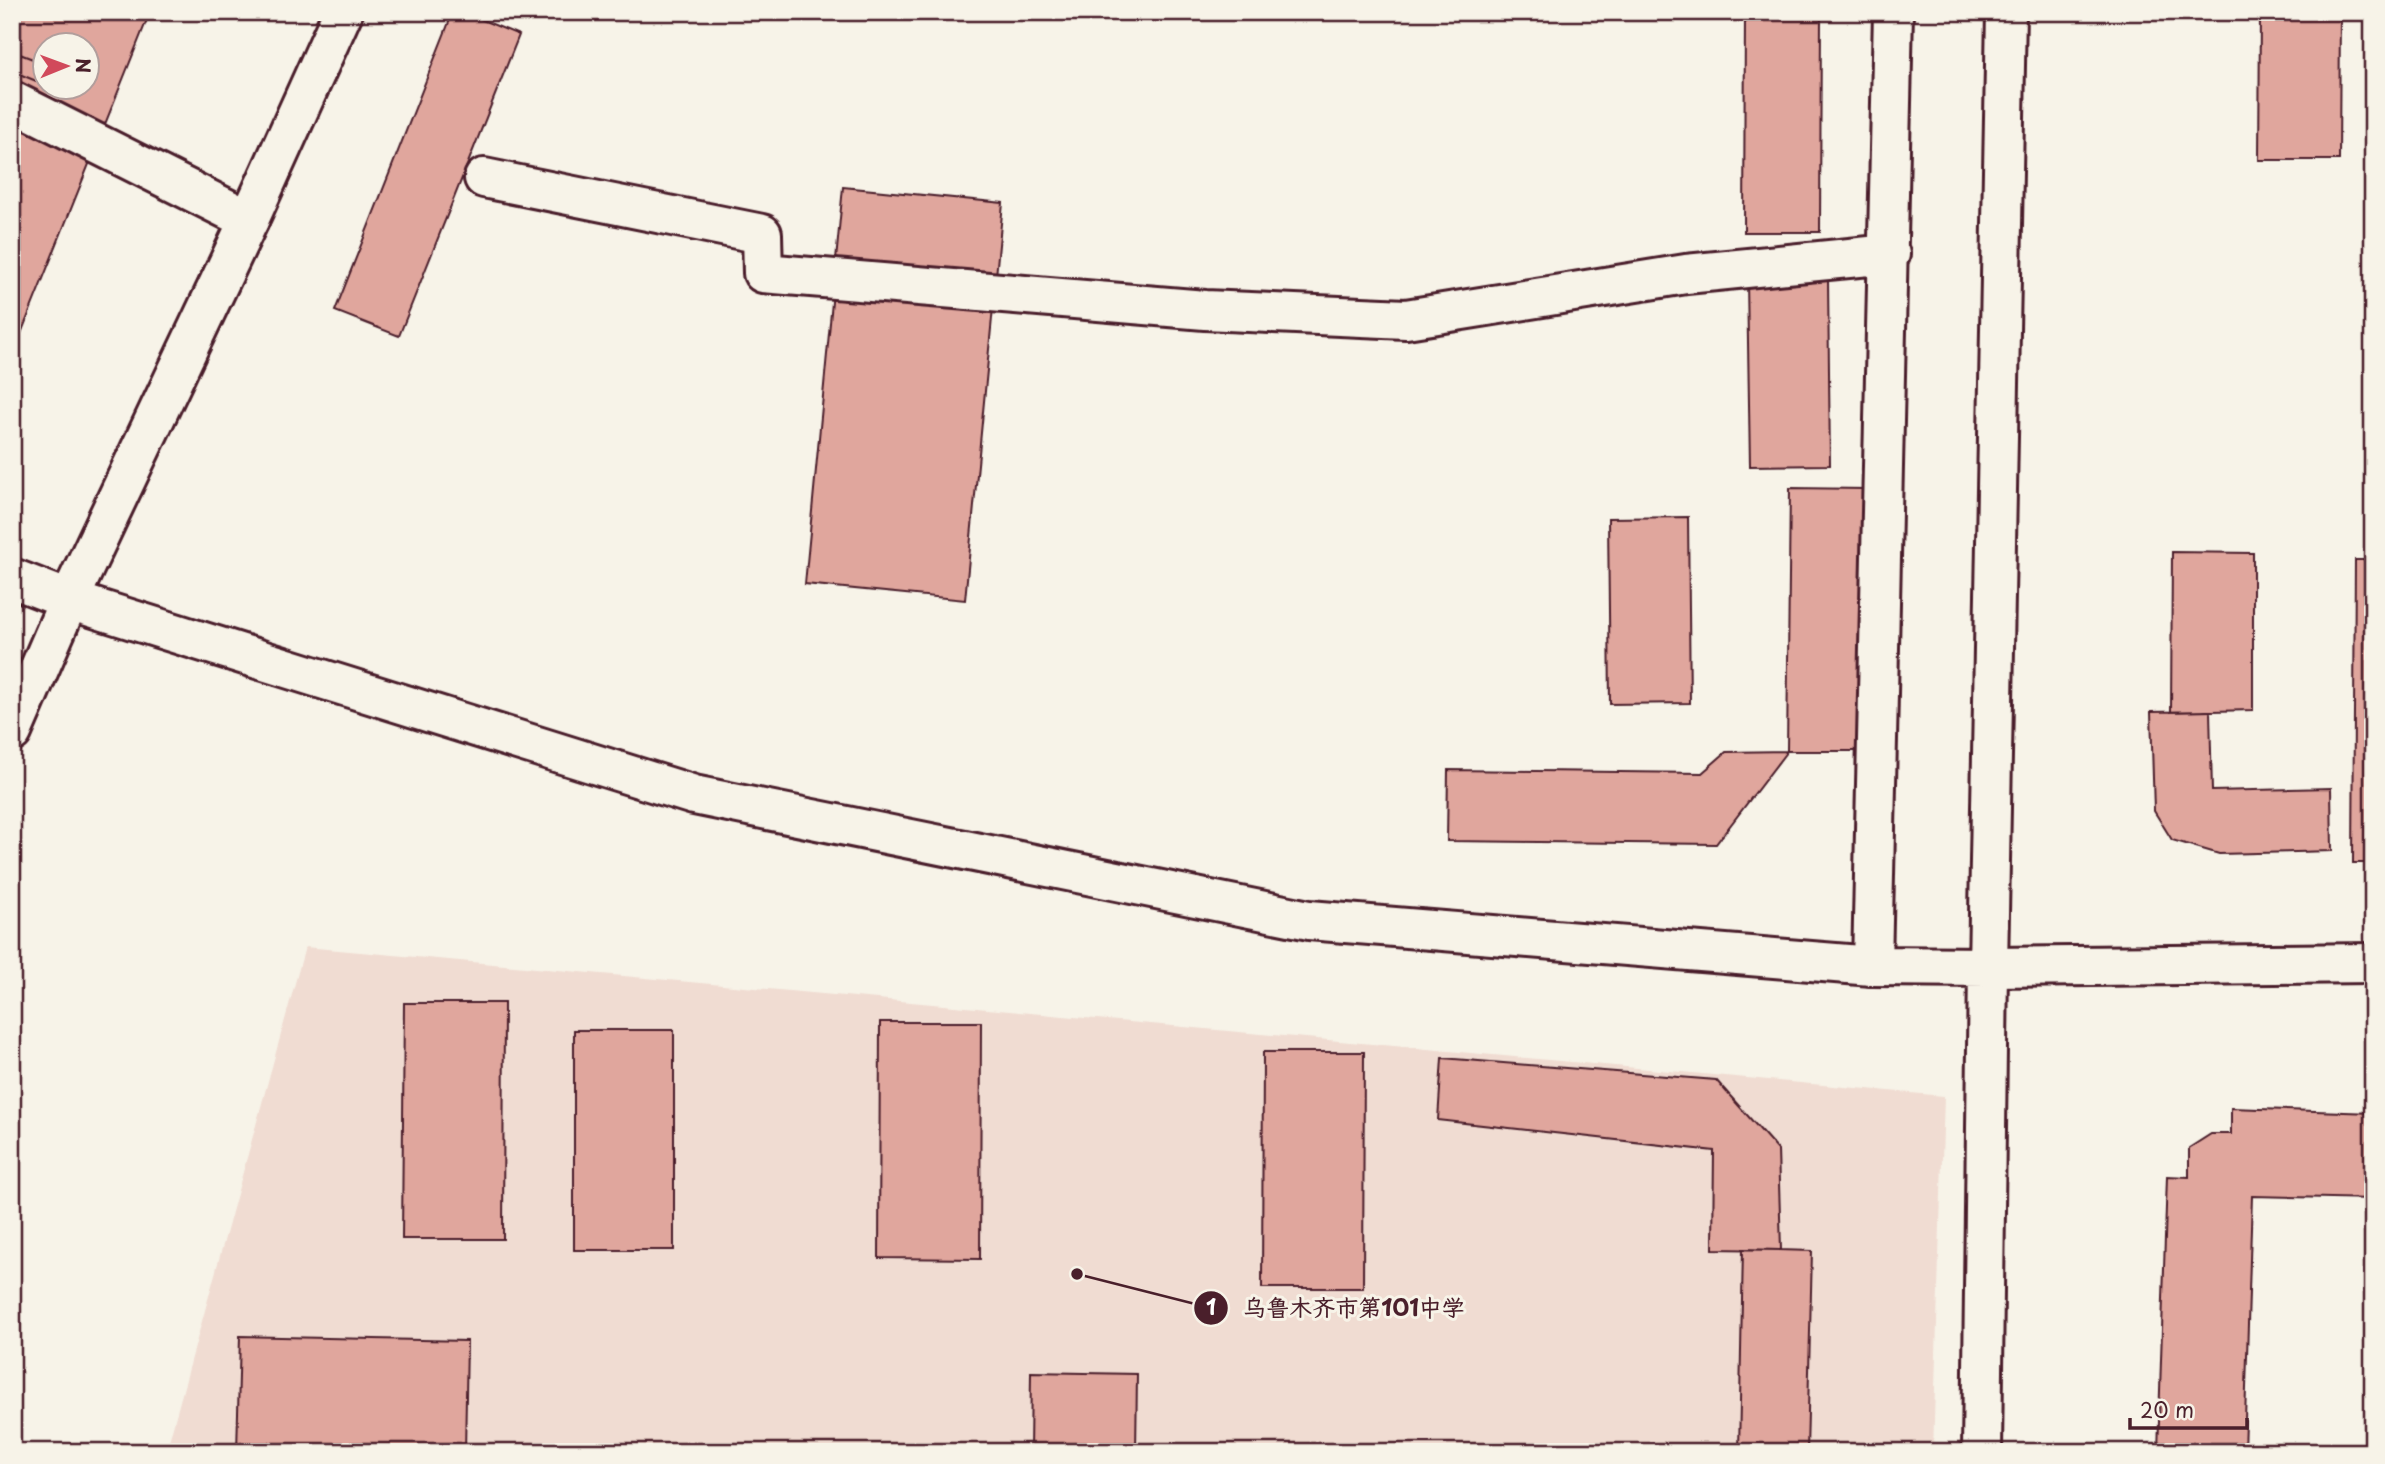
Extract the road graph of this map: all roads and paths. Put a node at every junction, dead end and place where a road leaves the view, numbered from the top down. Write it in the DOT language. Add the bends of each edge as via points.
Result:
graph roads {
  1 [pos="343,12"];
  2 [pos="1894,12"];
  3 [pos="2006,12"];
  4 [pos="12,101"];
  5 [pos="484,178"];
  6 [pos="249,220"];
  7 [pos="1890,254"];
  8 [pos="12,578"];
  9 [pos="69,600"];
  10 [pos="12,732"];
  11 [pos="2373,963"];
  12 [pos="1872,966"];
  13 [pos="1988,967"];
  14 [pos="1982,1452"];
  1 -- 6 [label="street"];
  2 -- 7 [label="street"];
  3 -- 13 [label="street"];
  4 -- 6 [label="street"];
  5 -- 7 [label="street" via="762,234 762,274 1205,310 1406,319 1686,274"];
  6 -- 9 [label="street"];
  7 -- 12 [label="street"];
  8 -- 9 [label="street"];
  9 -- 10 [label="street"];
  9 -- 12 [label="street" via="694,795 1240,906 1309,920"];
  11 -- 13 [label="street"];
  12 -- 13 [label="street"];
  13 -- 14 [label="street"];
}
